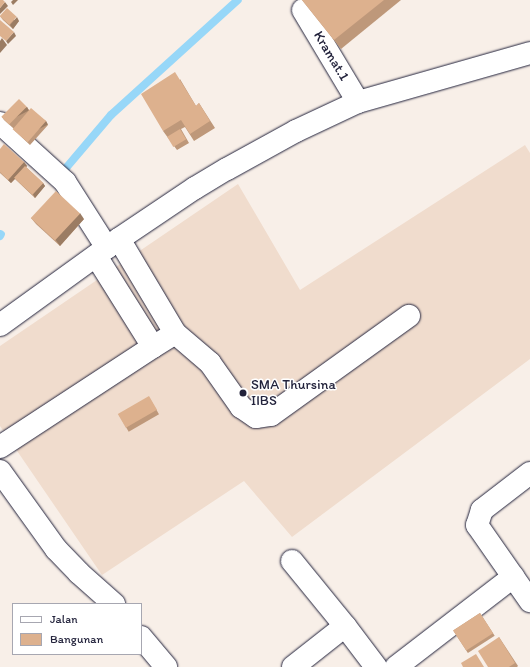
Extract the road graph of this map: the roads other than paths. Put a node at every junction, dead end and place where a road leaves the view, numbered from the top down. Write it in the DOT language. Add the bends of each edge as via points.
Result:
graph roads {
  1 [pos="303,10"];
  2 [pos="530,52"];
  3 [pos="358,102"];
  4 [pos="0,123"];
  5 [pos="107,247"];
  6 [pos="409,316"];
  7 [pos="0,325"];
  8 [pos="175,333"];
  9 [pos="153,346"];
  10 [pos="0,447"];
  11 [pos="0,471"];
  12 [pos="530,473"];
  13 [pos="292,562"];
  14 [pos="512,577"];
  15 [pos="530,601"];
  16 [pos="113,603"];
  17 [pos="345,626"];
  18 [pos="142,638"];
  19 [pos="166,667"];
  20 [pos="293,667"];
  21 [pos="376,667"];
  22 [pos="396,667"];
  1 -- 3 [label="street, Kramat.1"];
  2 -- 3 [label="street"];
  3 -- 5 [label="street" via="296,131 227,169"];
  4 -- 5 [label="street" via="65,182"];
  5 -- 7 [label="street"];
  5 -- 8 [label="street"];
  5 -- 9 [label="street"];
  6 -- 8 [label="street" via="272,414 256,417 242,407 210,363"];
  8 -- 9 [label="street"];
  9 -- 10 [label="street"];
  11 -- 16 [label="street" via="56,549"];
  12 -- 14 [label="street" via="482,510 477,525"];
  13 -- 17 [label="street"];
  14 -- 15 [label="street"];
  14 -- 22 [label="street"];
  17 -- 20 [label="street"];
  17 -- 21 [label="street"];
  18 -- 19 [label="street"];
}
